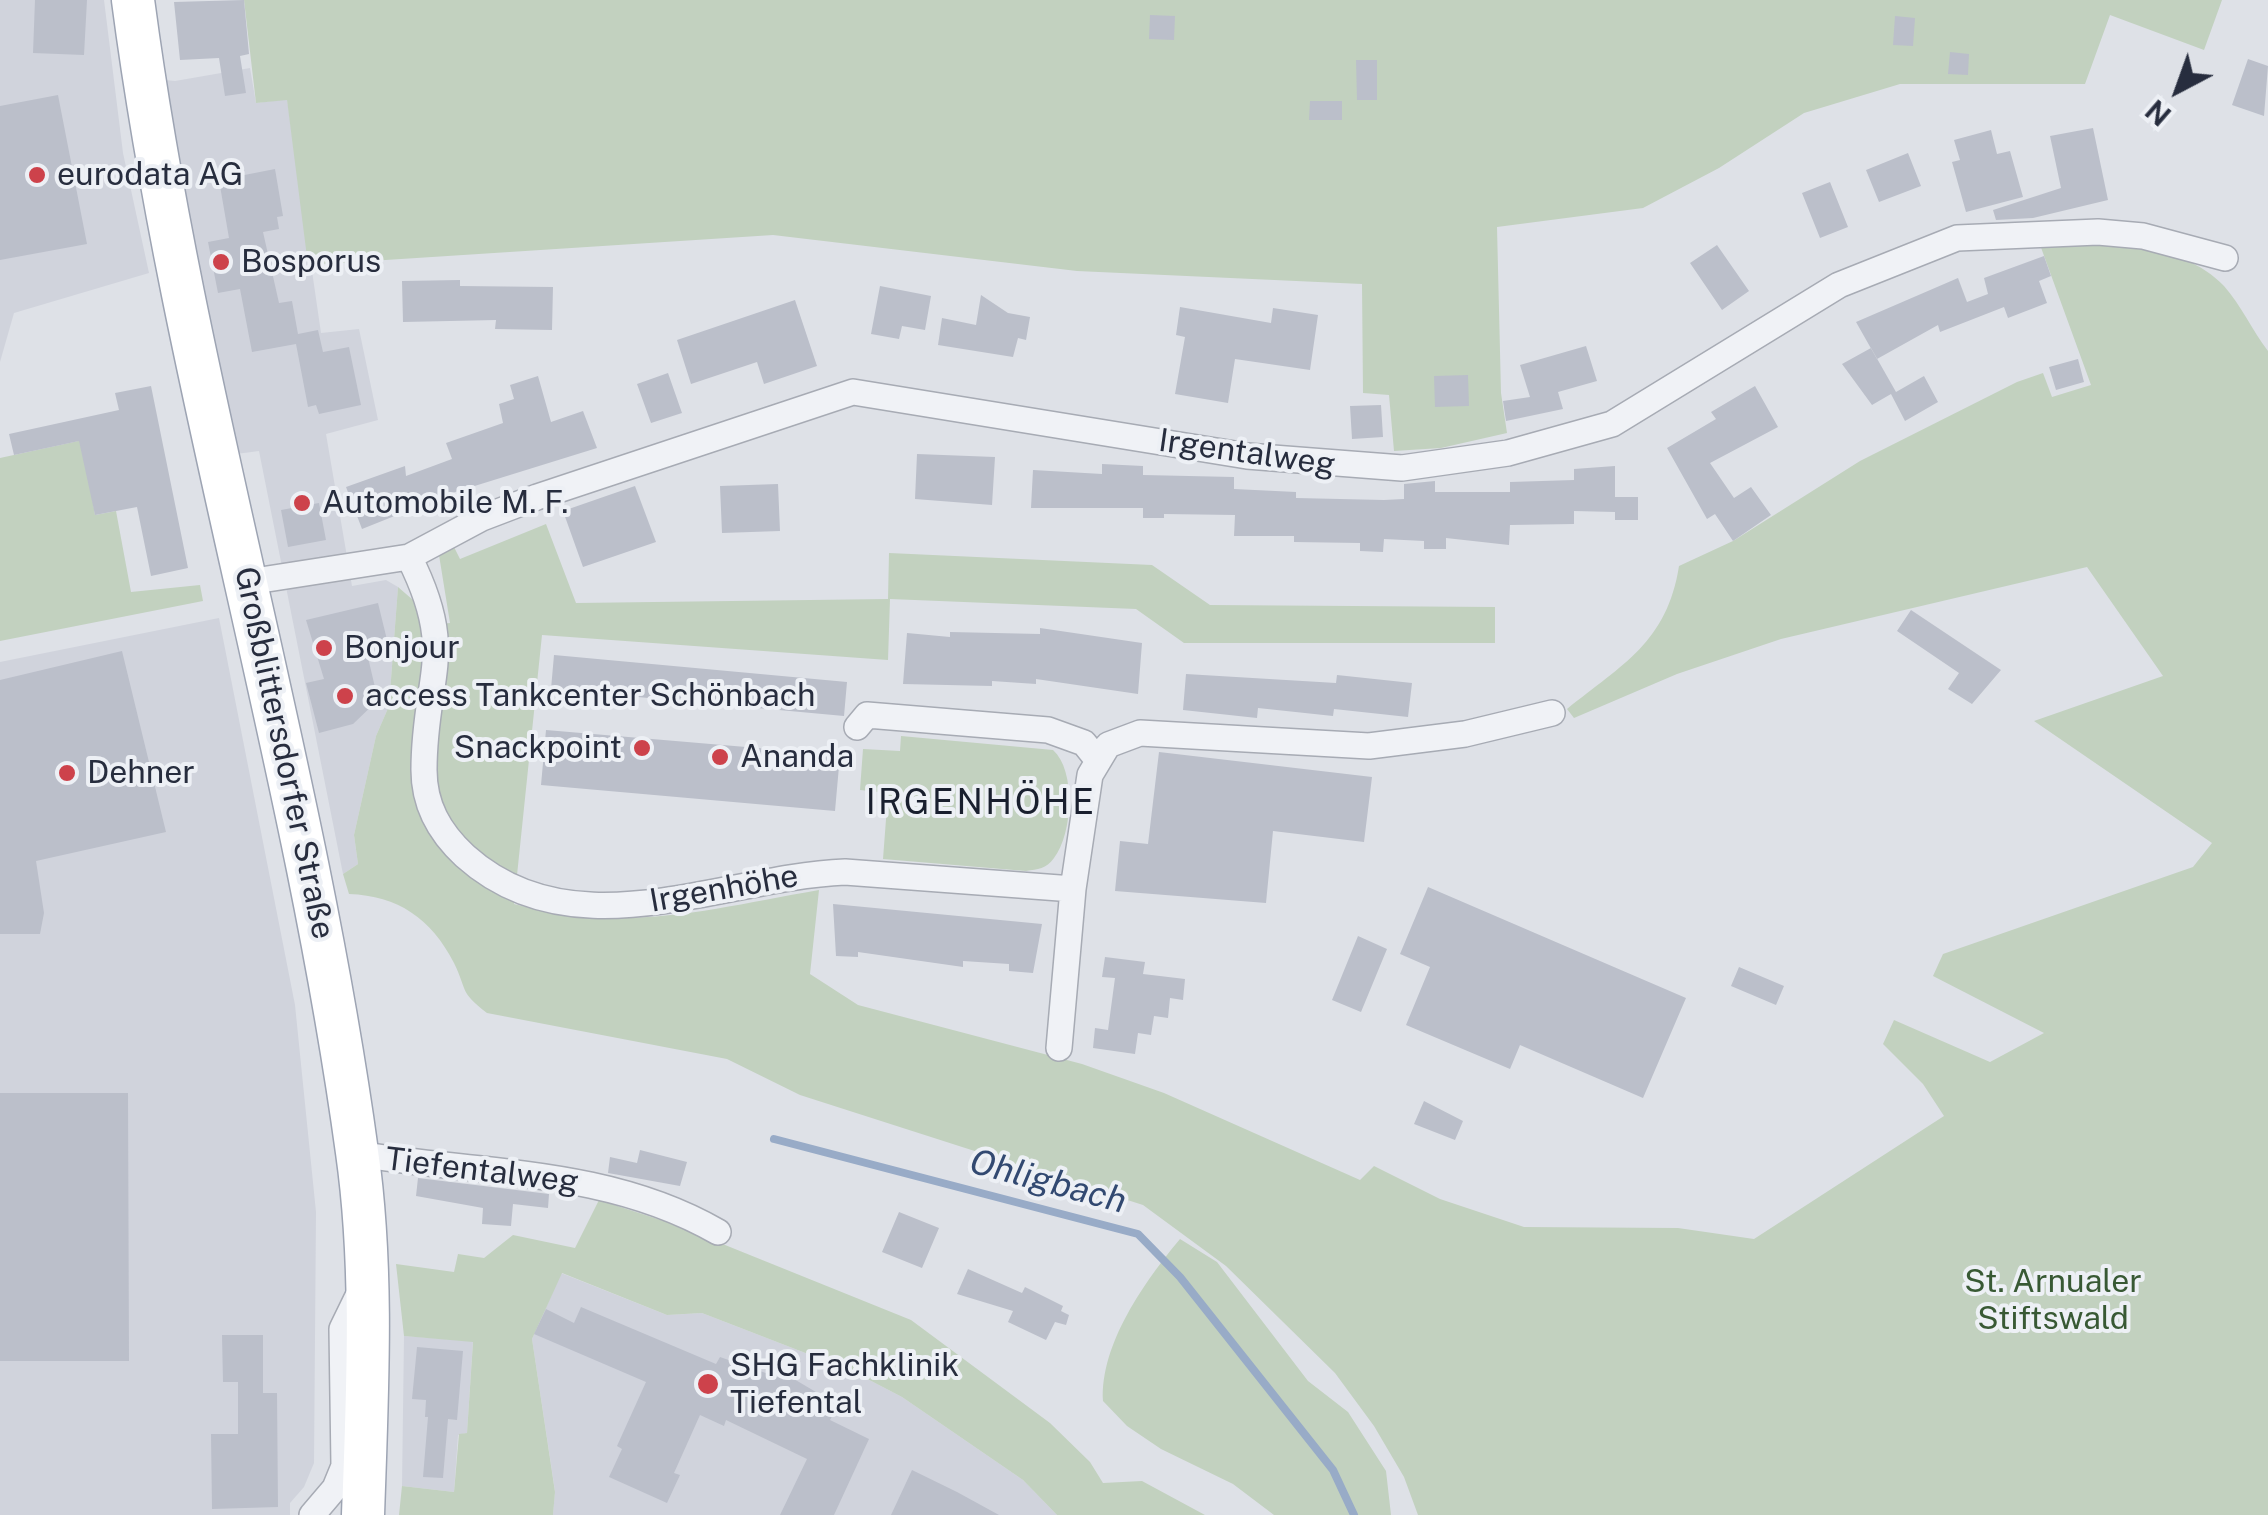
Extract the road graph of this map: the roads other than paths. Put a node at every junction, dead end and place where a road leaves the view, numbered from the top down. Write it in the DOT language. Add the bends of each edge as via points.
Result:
graph roads {
  1 [pos="133,0"];
  2 [pos="2225,258"];
  3 [pos="409,557"];
  4 [pos="248,582"];
  5 [pos="1552,713"];
  6 [pos="857,727"];
  7 [pos="1096,758"];
  8 [pos="1073,889"];
  9 [pos="1059,1048"];
  10 [pos="358,1154"];
  11 [pos="718,1232"];
  12 [pos="366,1282"];
  13 [pos="312,1515"];
  14 [pos="363,1515"];
  1 -- 4 [label="main road, Großblittersdorfer Straße" via="160,181"];
  2 -- 3 [label="street, Irgentalweg" via="2143,236 2098,232 1957,238 1839,285 1612,424 1492,456 1402,468 1246,456 852,392 519,504"];
  3 -- 4 [label="street, Irgentalweg"];
  3 -- 8 [label="street, Irgenhöhe" via="428,594 438,642 424,757 429,808 459,850 517,889 588,904 648,905 845,872"];
  4 -- 10 [label="main road, Großblittersdorfer Straße" via="308,854"];
  5 -- 7 [label="street" via="1465,734 1369,746 1140,733 1124,736"];
  6 -- 7 [label="street" via="866,715 1048,730 1084,744"];
  7 -- 8 [label="street"];
  8 -- 9 [label="street"];
  10 -- 11 [label="street, Tiefentalweg" via="580,1181 691,1216"];
  10 -- 12 [label="main road, Großblittersdorfer Straße"];
  12 -- 13 [label="street" via="342,1329 344,1466"];
  12 -- 14 [label="main road, Großblittersdorfer Straße"];
}
